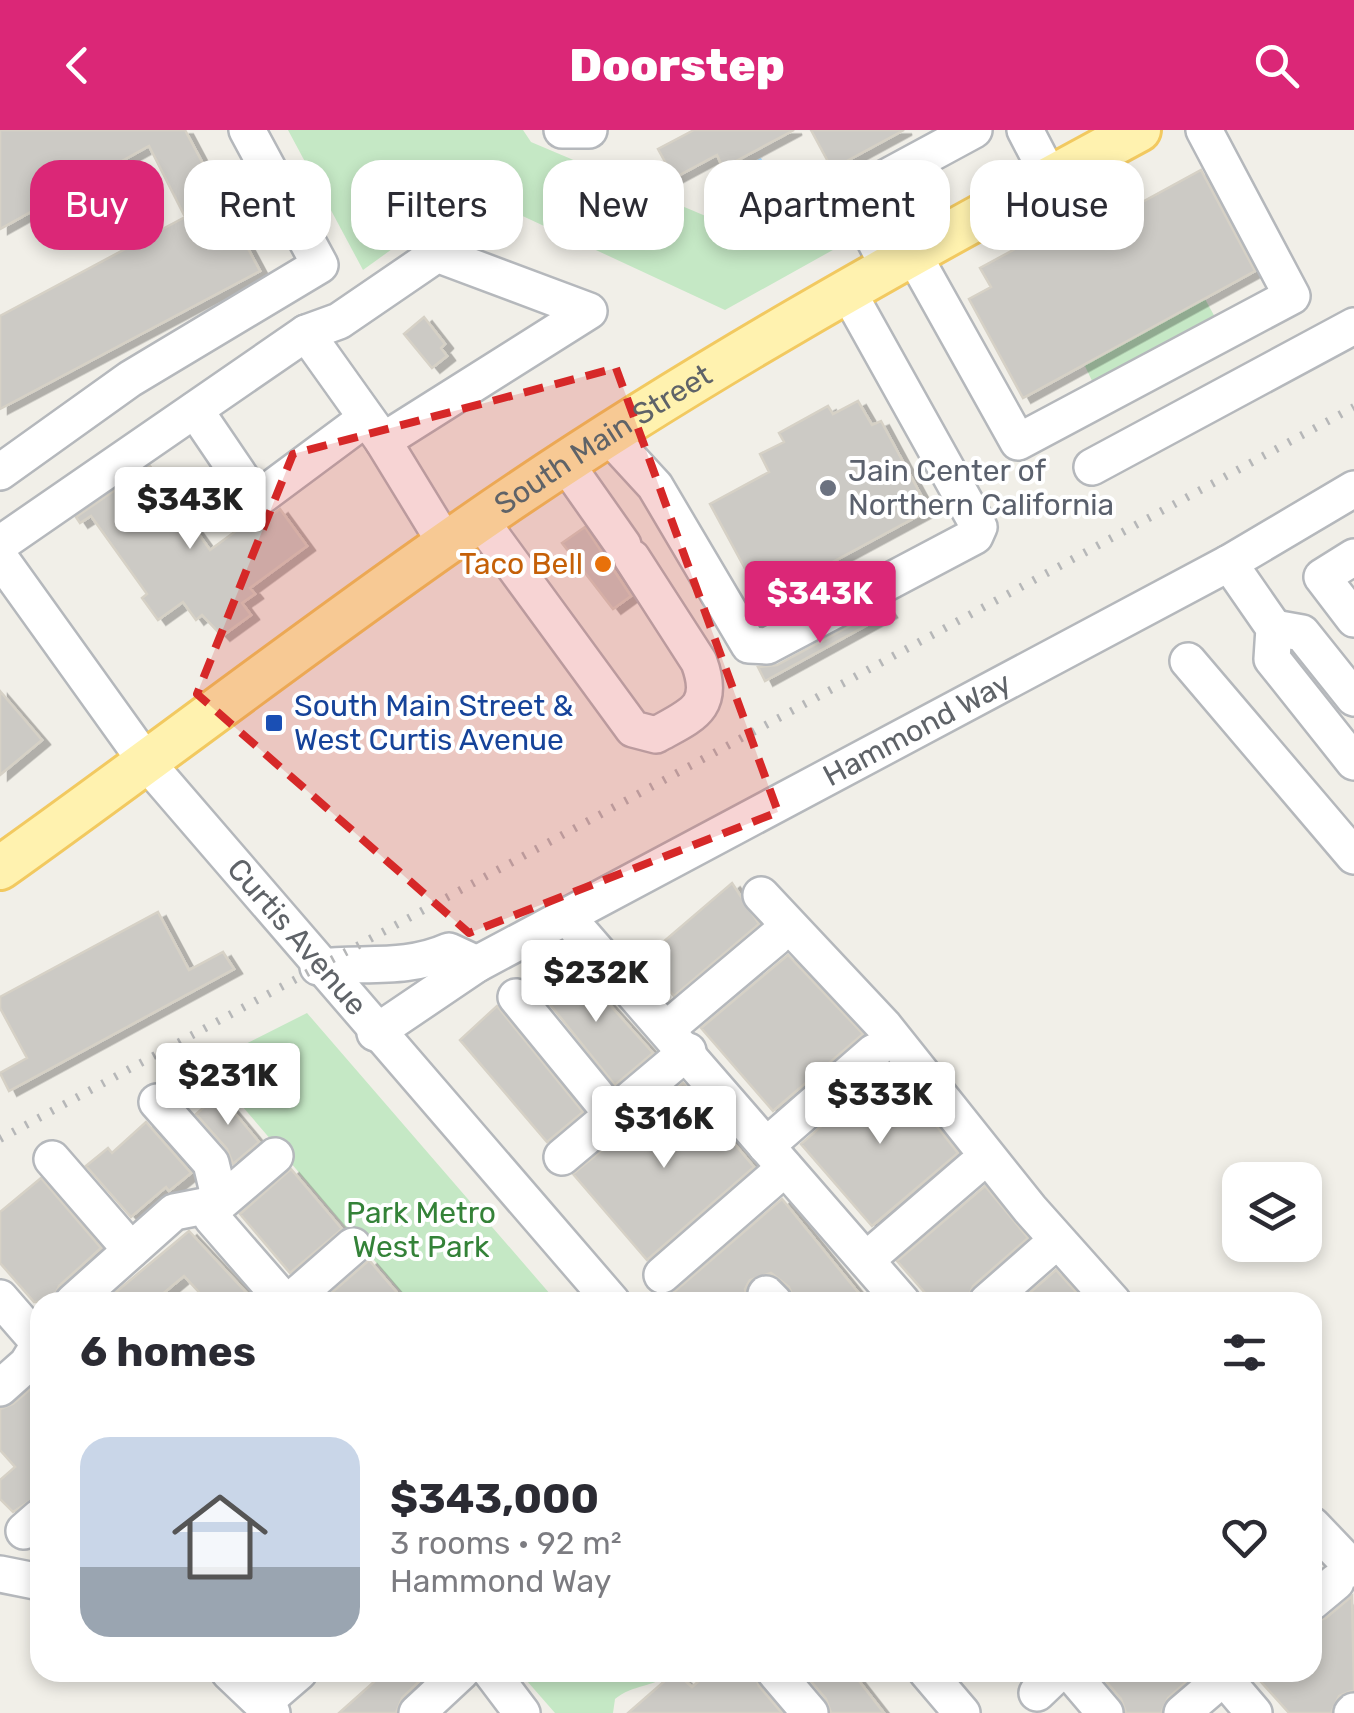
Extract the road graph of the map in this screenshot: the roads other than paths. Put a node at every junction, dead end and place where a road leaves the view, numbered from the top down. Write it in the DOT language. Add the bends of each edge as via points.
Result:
graph roads {
  1 [pos="247,130"];
  2 [pos="562,130"];
  3 [pos="589,130"];
  4 [pos="974,130"];
  5 [pos="1024,130"];
  6 [pos="1139,130"];
  7 [pos="1204,130"];
  8 [pos="1040,160"];
  9 [pos="1083,160"];
  10 [pos="970,223"];
  11 [pos="901,261"];
  12 [pos="848,292"];
  13 [pos="1354,326"];
  14 [pos="306,332"];
  15 [pos="194,410"];
  16 [pos="374,430"];
  17 [pos="609,436"];
  18 [pos="566,464"];
  19 [pos="1092,467"];
  20 [pos="0,472"];
  21 [pos="1350,500"];
  22 [pos="463,532"];
  23 [pos="0,544"];
  24 [pos="1354,557"];
  25 [pos="0,558"];
  26 [pos="1229,563"];
  27 [pos="1354,619"];
  28 [pos="1274,628"];
  29 [pos="1188,661"];
  30 [pos="1354,698"];
  31 [pos="1354,762"];
  32 [pos="146,763"];
  33 [pos="1354,856"];
  34 [pos="0,868"];
  35 [pos="760,894"];
  36 [pos="568,918"];
  37 [pos="776,938"];
  38 [pos="477,964"];
  39 [pos="318,967"];
  40 [pos="516,996"];
  41 [pos="376,1033"];
  42 [pos="678,1039"];
  43 [pos="874,1052"];
  44 [pos="157,1102"];
  45 [pos="610,1112"];
  46 [pos="275,1156"];
  47 [pos="562,1157"];
  48 [pos="776,1157"];
  49 [pos="52,1159"];
  50 [pos="973,1168"];
  51 [pos="211,1205"];
  52 [pos="353,1246"];
  53 [pos="131,1250"];
  54 [pos="1045,1251"];
  55 [pos="866,1260"];
  56 [pos="662,1276"];
  57 [pos="84,1292"];
  58 [pos="278,1292"];
  59 [pos="299,1292"];
  60 [pos="603,1292"];
  61 [pos="893,1292"];
  62 [pos="998,1292"];
  63 [pos="1104,1292"];
  64 [pos="0,1298"];
  65 [pos="30,1332"];
  66 [pos="30,1359"];
  67 [pos="0,1388"];
  68 [pos="1322,1552"];
  69 [pos="0,1574"];
  70 [pos="30,1580"];
  71 [pos="1334,1585"];
  72 [pos="240,1682"];
  73 [pos="290,1682"];
  74 [pos="450,1682"];
  75 [pos="499,1682"];
  76 [pos="784,1682"];
  77 [pos="935,1682"];
  78 [pos="1079,1682"];
  79 [pos="1215,1682"];
  80 [pos="1230,1682"];
  81 [pos="268,1708"];
  82 [pos="958,1712"];
  83 [pos="417,1713"];
  84 [pos="522,1713"];
  85 [pos="810,1713"];
  86 [pos="1105,1713"];
  87 [pos="1182,1713"];
  88 [pos="1254,1713"];
  1 -- 20 [label="street" via="320,266 130,379"];
  2 -- 3 [label="street"];
  4 -- 11 [label="street" via="852,196"];
  5 -- 8 [label="street"];
  6 -- 9 [label="main road, South Main Street"];
  7 -- 11 [label="street" via="1292,296 1018,442"];
  10 -- 11 [label="main road, South Main Street"];
  11 -- 12 [label="main road, South Main Street"];
  12 -- 17 [label="main road, South Main Street"];
  12 -- 17 [label="street" via="979,527 975,536 767,646 749,645 656,486"];
  13 -- 19 [label="street"];
  14 -- 15 [label="street"];
  14 -- 16 [label="street"];
  14 -- 16 [label="street" via="340,321 437,254 589,311"];
  15 -- 16 [label="street" via="256,500"];
  15 -- 23 [label="street"];
  16 -- 22 [label="street"];
  17 -- 18 [label="main road, South Main Street"];
  18 -- 22 [label="main road, South Main Street"];
  18 -- 22 [label="street" via="699,662 707,696 697,711 656,735 642,734"];
  21 -- 26 [label="street, Hammond Way"];
  22 -- 32 [label="main road, South Main Street"];
  24 -- 27 [label="street" via="1322,578"];
  25 -- 32 [label="street, Curtis Avenue"];
  26 -- 28 [label="street"];
  26 -- 36 [label="street, Hammond Way"];
  28 -- 30 [label="street" via="1302,634"];
  28 -- 31 [label="street" via="1272,660"];
  29 -- 33 [label="street"];
  32 -- 34 [label="main road, South Main Street"];
  32 -- 39 [label="street, Curtis Avenue"];
  35 -- 63 [label="street" via="884,1026"];
  36 -- 38 [label="street, Hammond Way"];
  36 -- 42 [label="street"];
  37 -- 42 [label="street"];
  38 -- 39 [label="street" via="449,951 402,966"];
  38 -- 41 [label="street, Hammond Way"];
  39 -- 41 [label="street, Curtis Avenue"];
  40 -- 45 [label="street"];
  41 -- 60 [label="street, Curtis Avenue"];
  42 -- 45 [label="street"];
  42 -- 48 [label="street"];
  43 -- 48 [label="street"];
  44 -- 51 [label="street" via="211,1163"];
  45 -- 47 [label="street"];
  46 -- 51 [label="street"];
  48 -- 55 [label="street"];
  48 -- 56 [label="street"];
  49 -- 53 [label="street"];
  50 -- 55 [label="street"];
  51 -- 53 [label="street" via="174,1212"];
  51 -- 58 [label="street" via="218,1226"];
  52 -- 59 [label="street"];
  53 -- 57 [label="street"];
  54 -- 62 [label="street"];
  55 -- 61 [label="street"];
  64 -- 65 [label="street"];
  66 -- 67 [label="street"];
  68 -- 71 [label="street"];
  69 -- 70 [label="street"];
  72 -- 81 [label="street"];
  73 -- 81 [label="street"];
  74 -- 83 [label="street"];
  75 -- 84 [label="street"];
  76 -- 85 [label="street"];
  77 -- 82 [label="street"];
  78 -- 86 [label="street"];
  79 -- 87 [label="street"];
  80 -- 88 [label="street"];
}
